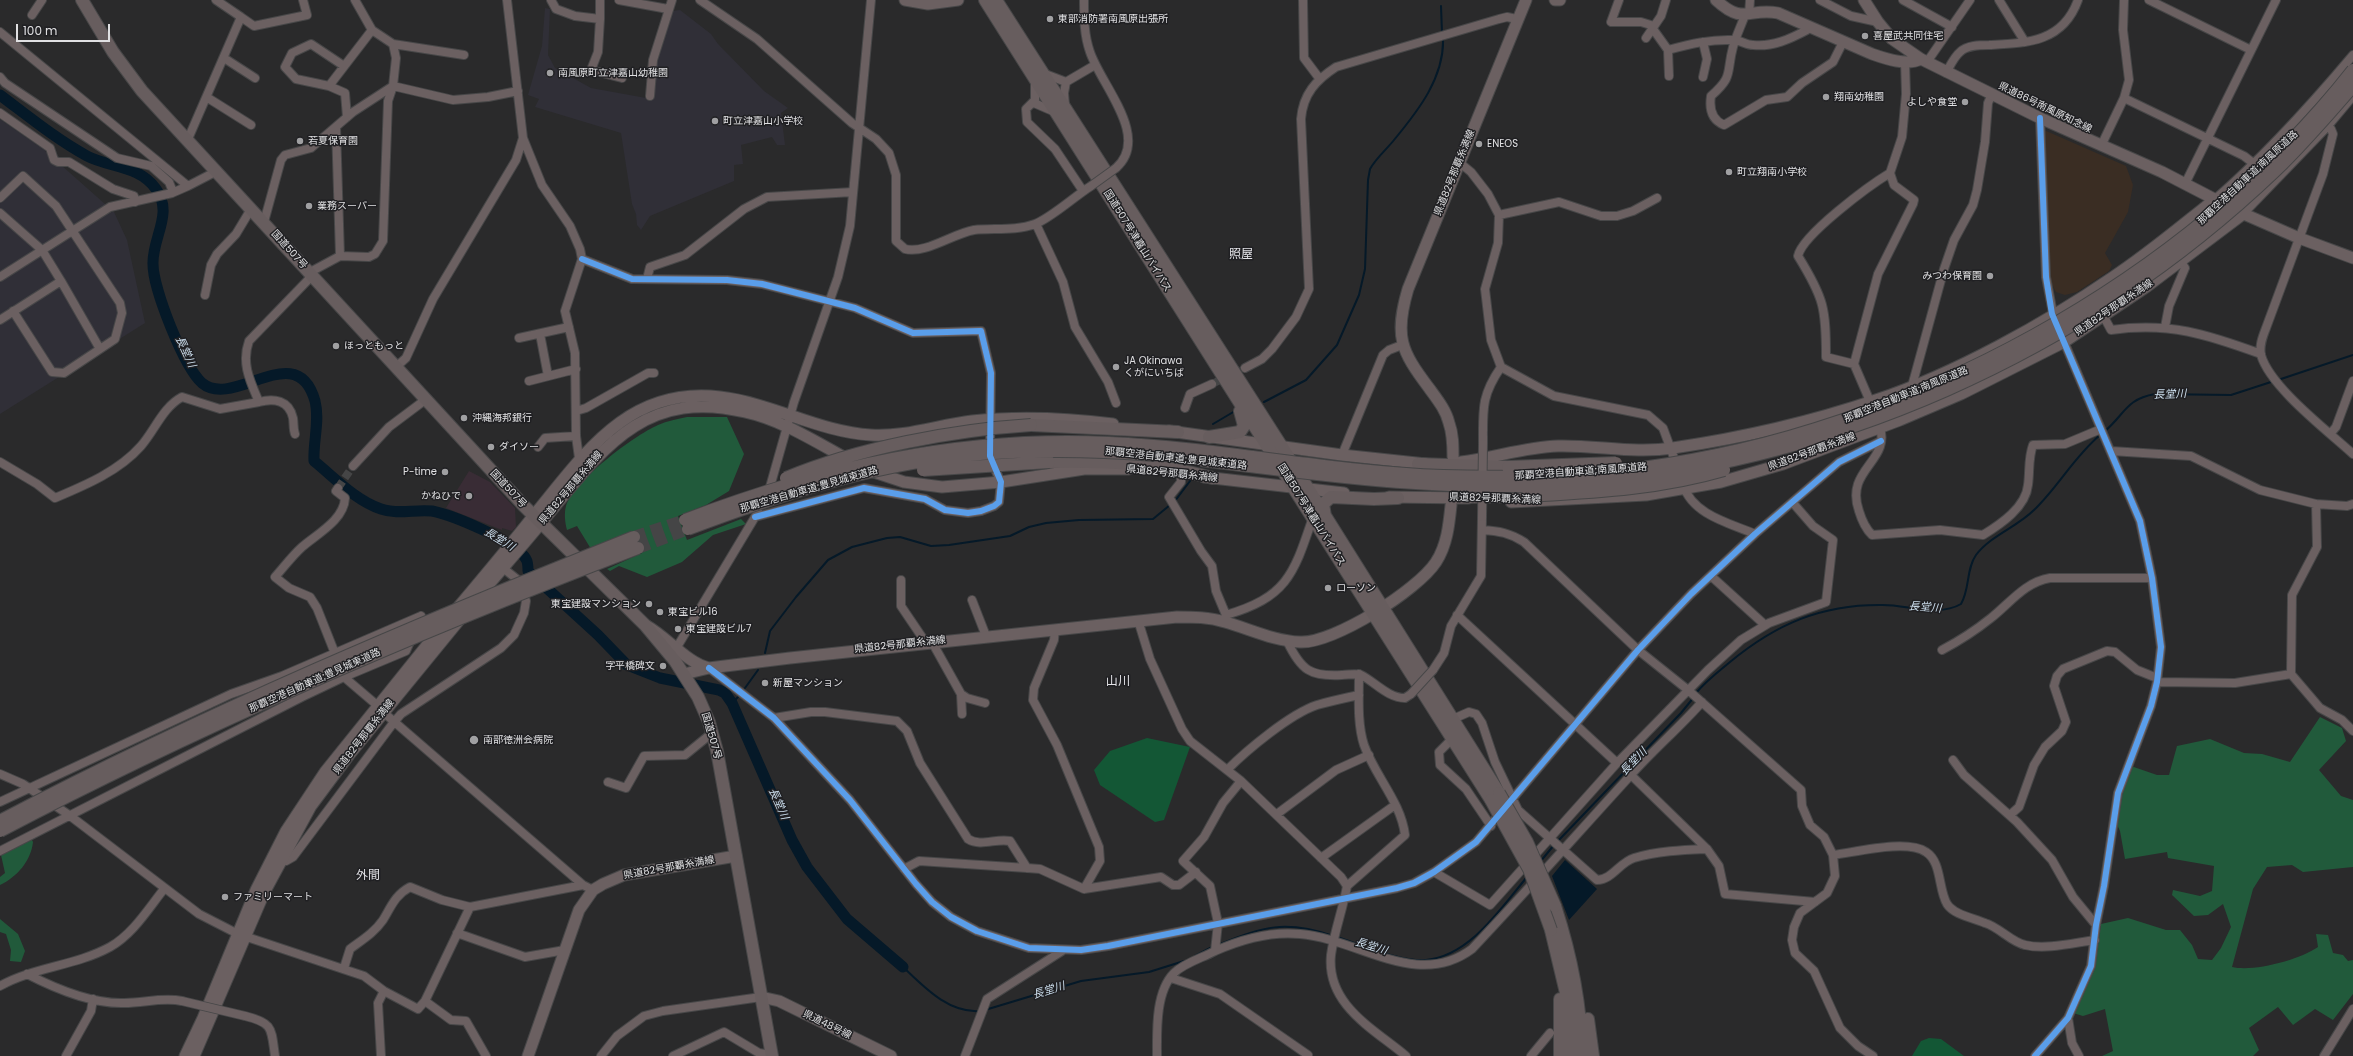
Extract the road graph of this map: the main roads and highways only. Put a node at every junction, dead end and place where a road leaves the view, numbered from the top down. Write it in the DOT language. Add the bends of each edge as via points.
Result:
graph roads {
  1 [pos="82,0"];
  2 [pos="905,0"];
  3 [pos="958,0"];
  4 [pos="1526,0"];
  5 [pos="1555,0"];
  6 [pos="1560,0"];
  7 [pos="1716,0"];
  8 [pos="1864,0"];
  9 [pos="992,1"];
  10 [pos="1924,61"];
  11 [pos="2353,70"];
  12 [pos="2353,86"];
  13 [pos="1061,111"];
  14 [pos="2214,200"];
  15 [pos="2243,214"];
  16 [pos="2353,258"];
  17 [pos="1236,397"];
  18 [pos="1178,432"];
  19 [pos="1209,437"];
  20 [pos="1790,442"];
  21 [pos="1267,446"];
  22 [pos="1282,447"];
  23 [pos="1453,457"];
  24 [pos="1418,464"];
  25 [pos="1289,467"];
  26 [pos="1213,478"];
  27 [pos="1294,487"];
  28 [pos="1307,488"];
  29 [pos="1398,498"];
  30 [pos="1455,501"];
  31 [pos="727,509"];
  32 [pos="1319,518"];
  33 [pos="537,520"];
  34 [pos="686,525"];
  35 [pos="1377,610"];
  36 [pos="645,625"];
  37 [pos="709,668"];
  38 [pos="685,675"];
  39 [pos="1495,797"];
  40 [pos="0,821"];
  41 [pos="0,831"];
  42 [pos="736,856"];
  43 [pos="242,935"];
  44 [pos="1556,938"];
  45 [pos="1572,963"];
  46 [pos="761,997"];
  47 [pos="185,1056"];
  48 [pos="194,1056"];
  49 [pos="528,1056"];
  50 [pos="772,1056"];
  51 [pos="891,1056"];
  52 [pos="1560,1056"];
  53 [pos="1572,1056"];
  54 [pos="1582,1056"];
  55 [pos="1593,1056"];
  1 -- 33 [label="highway, 国道507号" via="127,72"];
  2 -- 3 [label="main road" via="928,4"];
  4 -- 23 [label="main road, 県道82号那覇糸満線" via="1408,289 1401,318 1402,345 1416,372 1438,400 1447,418 1452,436"];
  5 -- 6 [label="main road"];
  7 -- 10 [label="main road" via="1731,12 1747,15 1770,11 1872,54 1905,61"];
  8 -- 10 [label="main road, 県道86号南風原知念線" via="1892,38"];
  9 -- 13 [label="highway, 国道507号津嘉山バイパス"];
  10 -- 14 [label="main road, 県道86号南風原知念線"];
  11 -- 20 [label="highway, 那覇空港自動車道;南風原道路, bridge" via="2301,129 2228,199 2184,237 2076,311 2026,340 1926,388"];
  12 -- 20 [label="highway, 那覇空港自動車道;南風原道路, bridge" via="2276,170 2235,206 2191,243 2081,319 2032,349 1930,398 1855,427"];
  13 -- 17 [label="highway, 国道507号津嘉山バイパス"];
  13 -- 22 [label="highway, 国道507号津嘉山バイパス"];
  14 -- 15 [label="main road, 県道86号南風原知念線"];
  14 -- 24 [label="main road, 県道82号那覇糸満線" via="2139,259 2052,314 1969,360 1871,402 1744,436 1671,448 1624,451 1549,446 1520,449 1470,461"];
  15 -- 16 [label="main road, 県道86号南風原知念線"];
  15 -- 30 [label="main road, 県道82号那覇糸満線" via="2181,262 2064,342 1961,394 1783,464 1721,482 1646,495 1527,502"];
  17 -- 19 [label="highway" via="1244,421 1243,429 1234,434"];
  17 -- 21 [label="highway, 国道507号津嘉山バイパス"];
  18 -- 19 [label="main road, 県道82号那覇糸満線"];
  18 -- 31 [label="highway, bridge" via="1031,425 981,429 866,453 799,473"];
  18 -- 33 [label="main road, 県道82号那覇糸満線" via="1062,418 989,420 903,434 871,435 830,429 748,402 721,397 676,398 652,405 619,422 601,436 579,458"];
  19 -- 21 [label="main road, 県道82号那覇糸満線"];
  20 -- 24 [label="highway, bridge" via="1629,462 1508,467"];
  20 -- 25 [label="highway, 那覇空港自動車道;南風原道路, bridge" via="1645,467 1562,475 1440,476"];
  20 -- 30 [label="highway, bridge" via="1737,467 1666,484 1622,490"];
  21 -- 22 [label="main road, 県道82号那覇糸満線"];
  21 -- 27 [label="highway, 国道507号津嘉山バイパス"];
  22 -- 24 [label="main road, 県道82号那覇糸満線"];
  22 -- 28 [label="highway, 国道507号津嘉山バイパス"];
  25 -- 31 [label="highway, 那覇空港自動車道;豊見城東道路, bridge" via="1113,443 1003,443 892,458 828,473"];
  26 -- 27 [label="main road, 県道82号那覇糸満線"];
  26 -- 31 [label="highway, bridge" via="1177,469 1108,461 981,465 912,472"];
  26 -- 33 [label="main road, 県道82号那覇糸満線" via="1132,469 1084,469 1001,482 942,487 904,482 862,467 788,428 746,412 711,406 678,410 645,420 626,430 599,454"];
  27 -- 28 [label="main road, 県道82号那覇糸満線"];
  27 -- 32 [label="highway, 国道507号津嘉山バイパス"];
  28 -- 29 [label="main road, 県道82号那覇糸満線"];
  28 -- 32 [label="highway, 国道507号津嘉山バイパス"];
  29 -- 30 [label="main road, 県道82号那覇糸満線"];
  29 -- 32 [label="highway" via="1331,497 1323,504"];
  30 -- 35 [label="main road, 県道82号那覇糸満線" via="1444,544 1435,564 1415,583"];
  31 -- 34 [label="highway, 那覇空港自動車道;豊見城東道路, bridge"];
  32 -- 35 [label="highway, 国道507号津嘉山バイパス"];
  33 -- 36 [label="highway, 国道507号"];
  33 -- 43 [label="main road, 県道82号那覇糸満線" via="381,709 311,806 276,858"];
  35 -- 37 [label="main road, 県道82号那覇糸満線" via="1331,636 1315,641 1288,641 1225,618 1194,617 1055,628"];
  35 -- 39 [label="highway, 国道507号津嘉山バイパス" via="1452,739"];
  35 -- 39 [label="highway, 国道507号津嘉山バイパス" via="1453,719"];
  36 -- 37 [label="main road" via="663,635 696,664"];
  36 -- 38 [label="highway, 国道507号"];
  37 -- 38 [label="main road, 県道82号那覇糸満線"];
  38 -- 42 [label="highway, 国道507号" via="698,697 712,733"];
  39 -- 44 [label="highway, 国道507号津嘉山バイパス, bridge" via="1529,869"];
  40 -- 41 [label="highway, 那覇空港自動車道;豊見城東道路, bridge" via="306,674 484,598 636,543 287,694"];
  42 -- 46 [label="highway, 国道507号"];
  42 -- 49 [label="main road, 県道82号那覇糸満線" via="624,875 593,890 579,910"];
  43 -- 47 [label="main road, 県道82号那覇糸満線"];
  43 -- 48 [label="main road, 県道82号那覇糸満線"];
  44 -- 45 [label="highway, 国道507号津嘉山バイパス"];
  44 -- 52 [label="highway" via="1561,1003"];
  44 -- 53 [label="highway, 国道507号津嘉山バイパス" via="1567,997"];
  45 -- 54 [label="highway, 国道507号津嘉山バイパス" via="1581,1017"];
  45 -- 55 [label="highway" via="1578,970"];
  46 -- 50 [label="highway, 国道507号"];
  46 -- 51 [label="main road, 県道48号線" via="779,1001"];
}
